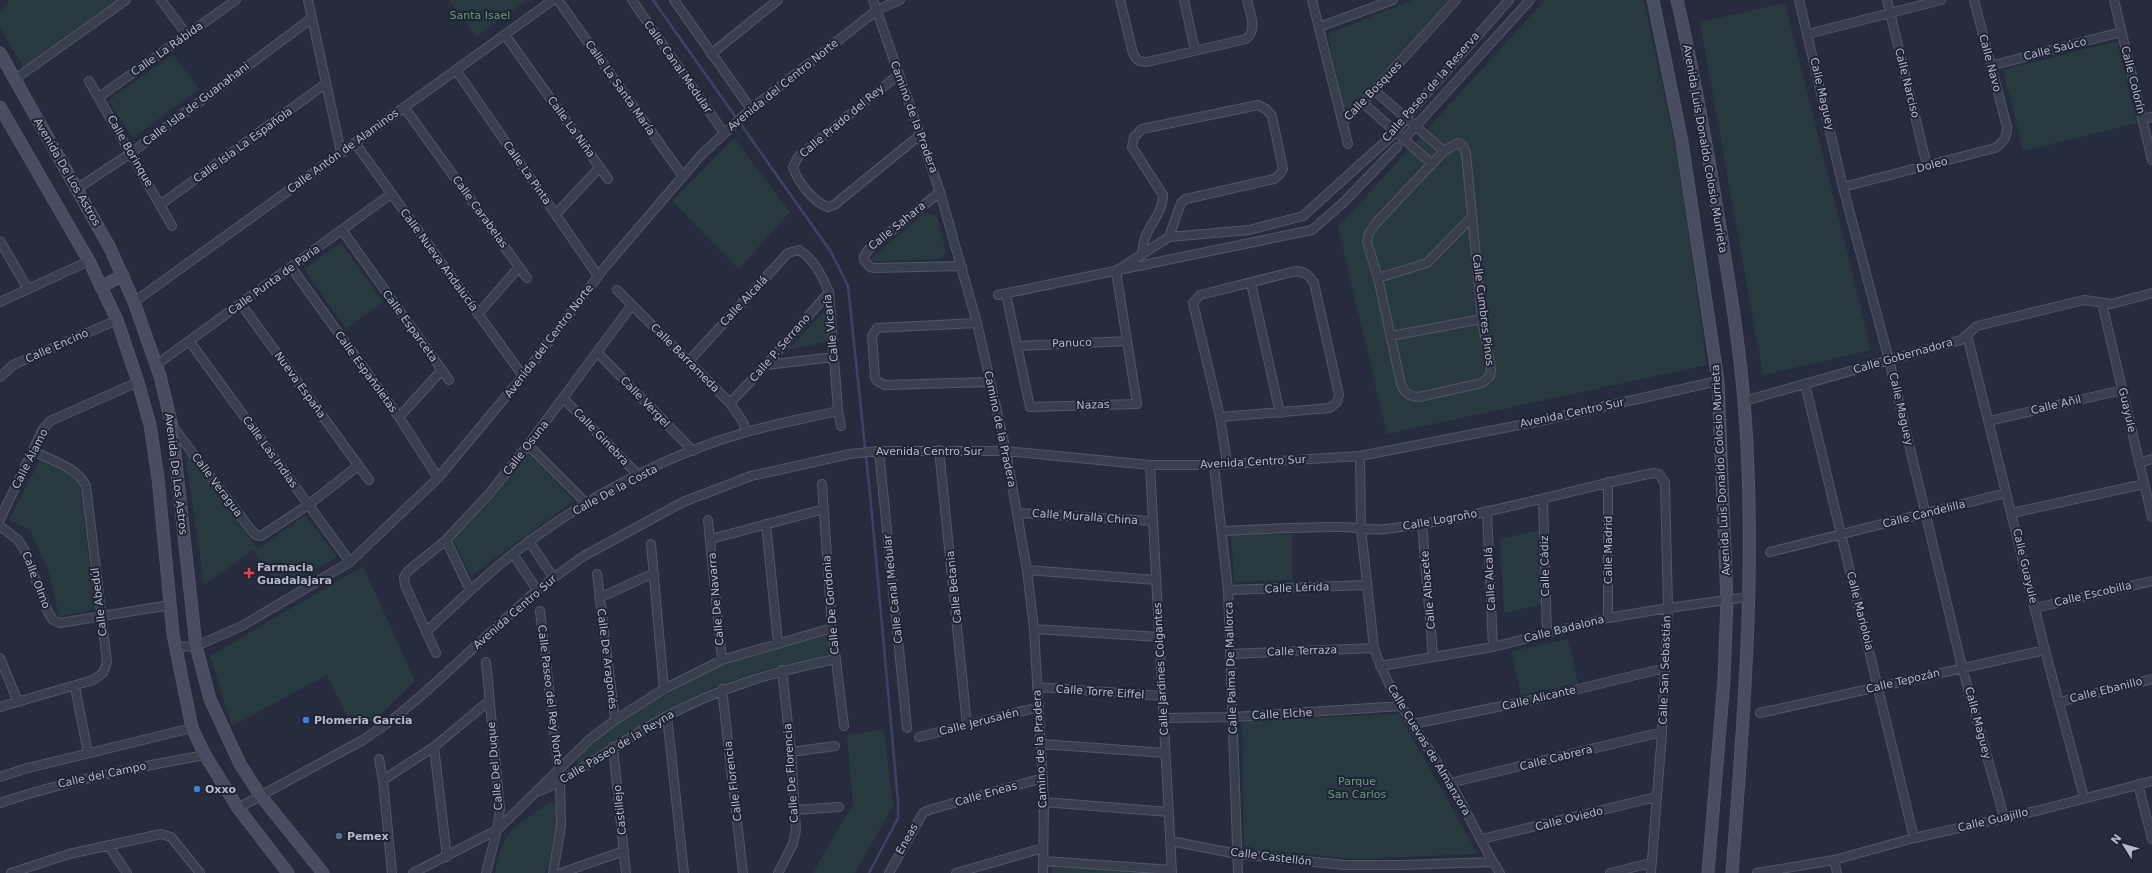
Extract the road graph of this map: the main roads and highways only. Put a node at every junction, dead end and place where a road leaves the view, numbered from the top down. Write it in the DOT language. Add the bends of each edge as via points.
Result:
graph roads {
  1 [pos="1652,0"];
  2 [pos="1677,0"];
  3 [pos="0,53"];
  4 [pos="0,107"];
  5 [pos="123,275"];
  6 [pos="101,287"];
  7 [pos="288,873"];
  8 [pos="323,873"];
  9 [pos="1708,873"];
  10 [pos="1732,873"];
  1 -- 9 [label="main road, Avenida Luis Donaldo Colosio Murrieta" via="1682,142 1718,381 1728,600"];
  2 -- 10 [label="main road, Avenida Luis Donaldo Colosio Murrieta" via="1707,147 1728,275 1744,401 1748,597 1744,715"];
  3 -- 5 [label="main road, Avenida De Los Astros" via="78,188"];
  4 -- 6 [label="main road, Avenida De Los Astros" via="89,261"];
  5 -- 6 [label="main road"];
  5 -- 8 [label="main road, Avenida De Los Astros" via="156,365 172,426 196,646 210,699 237,759 260,795"];
  6 -- 7 [label="main road, Avenida De Los Astros" via="117,320 150,425 158,478 170,605 192,728 205,755 238,808"];
}
